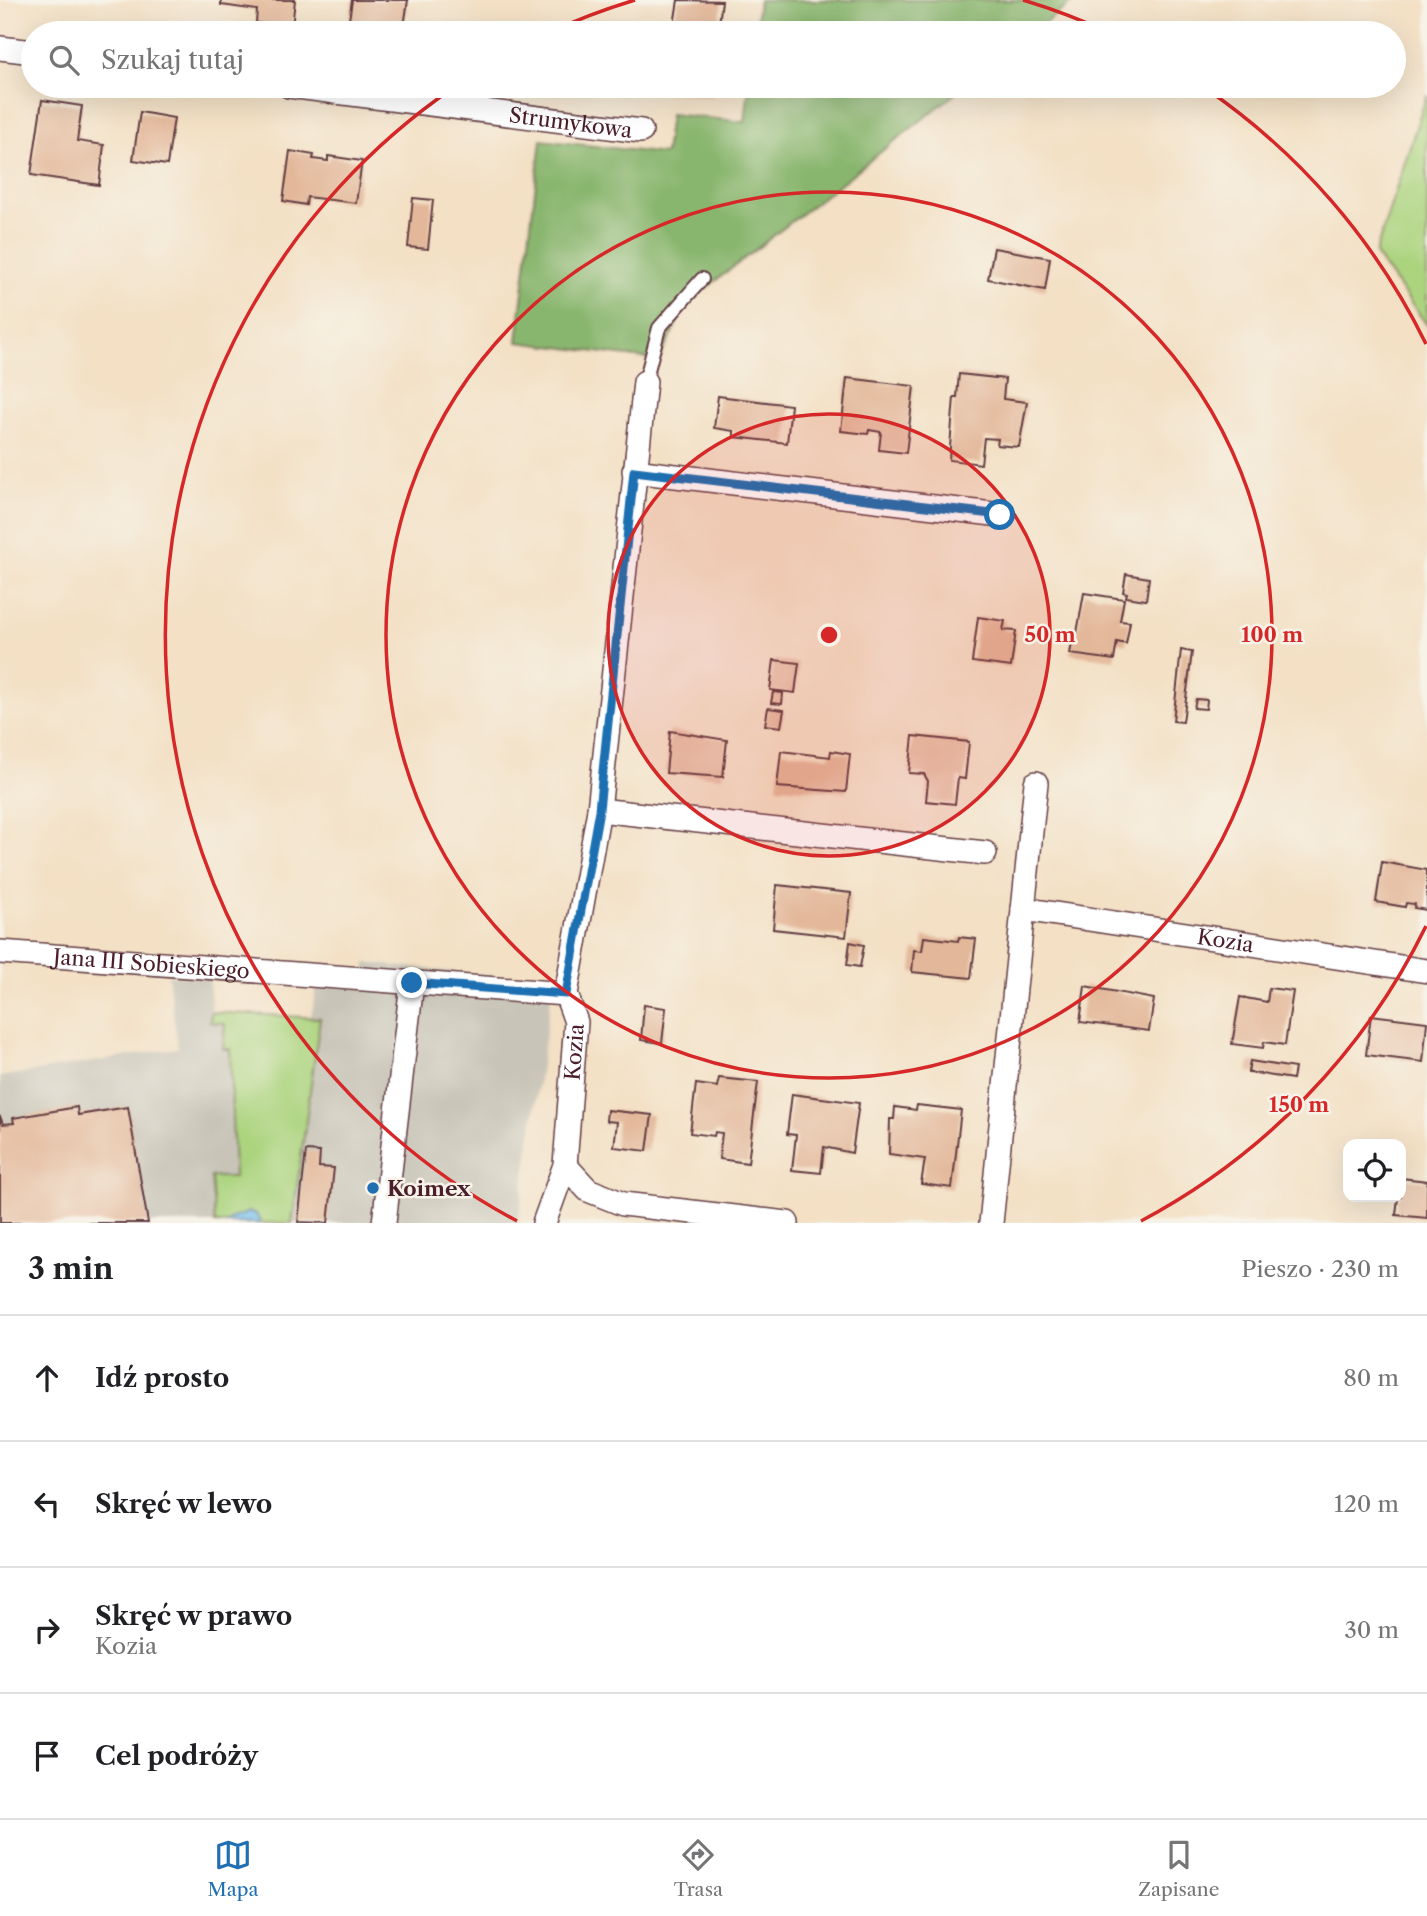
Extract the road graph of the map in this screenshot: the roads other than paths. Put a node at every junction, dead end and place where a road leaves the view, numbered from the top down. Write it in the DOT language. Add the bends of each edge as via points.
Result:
graph roads {
  1 [pos="0,48"];
  2 [pos="21,51"];
  3 [pos="383,98"];
  4 [pos="642,131"];
  5 [pos="702,279"];
  6 [pos="645,382"];
  7 [pos="634,471"];
  8 [pos="1000,515"];
  9 [pos="1036,783"];
  10 [pos="599,810"];
  11 [pos="985,853"];
  12 [pos="1023,909"];
  13 [pos="0,952"];
  14 [pos="1427,971"];
  15 [pos="303,974"];
  16 [pos="412,983"];
  17 [pos="566,994"];
  18 [pos="565,1165"];
  19 [pos="384,1223"];
  20 [pos="544,1223"];
  21 [pos="787,1223"];
  22 [pos="991,1223"];
  1 -- 2 [label="street"];
  3 -- 4 [label="street, Strumykowa"];
  5 -- 6 [label="lane" via="659,328"];
  6 -- 7 [label="street"];
  7 -- 8 [label="street"];
  7 -- 10 [label="street"];
  9 -- 12 [label="street"];
  10 -- 11 [label="street"];
  10 -- 17 [label="street"];
  12 -- 14 [label="street, Kozia"];
  12 -- 22 [label="street"];
  13 -- 15 [label="street, Jana III Sobieskiego"];
  15 -- 16 [label="street, Kozia"];
  16 -- 17 [label="street, Kozia"];
  16 -- 19 [label="street"];
  17 -- 18 [label="street, Kozia" via="576,1022"];
  18 -- 20 [label="street, Kozia"];
  18 -- 21 [label="street" via="588,1191 623,1204"];
}
